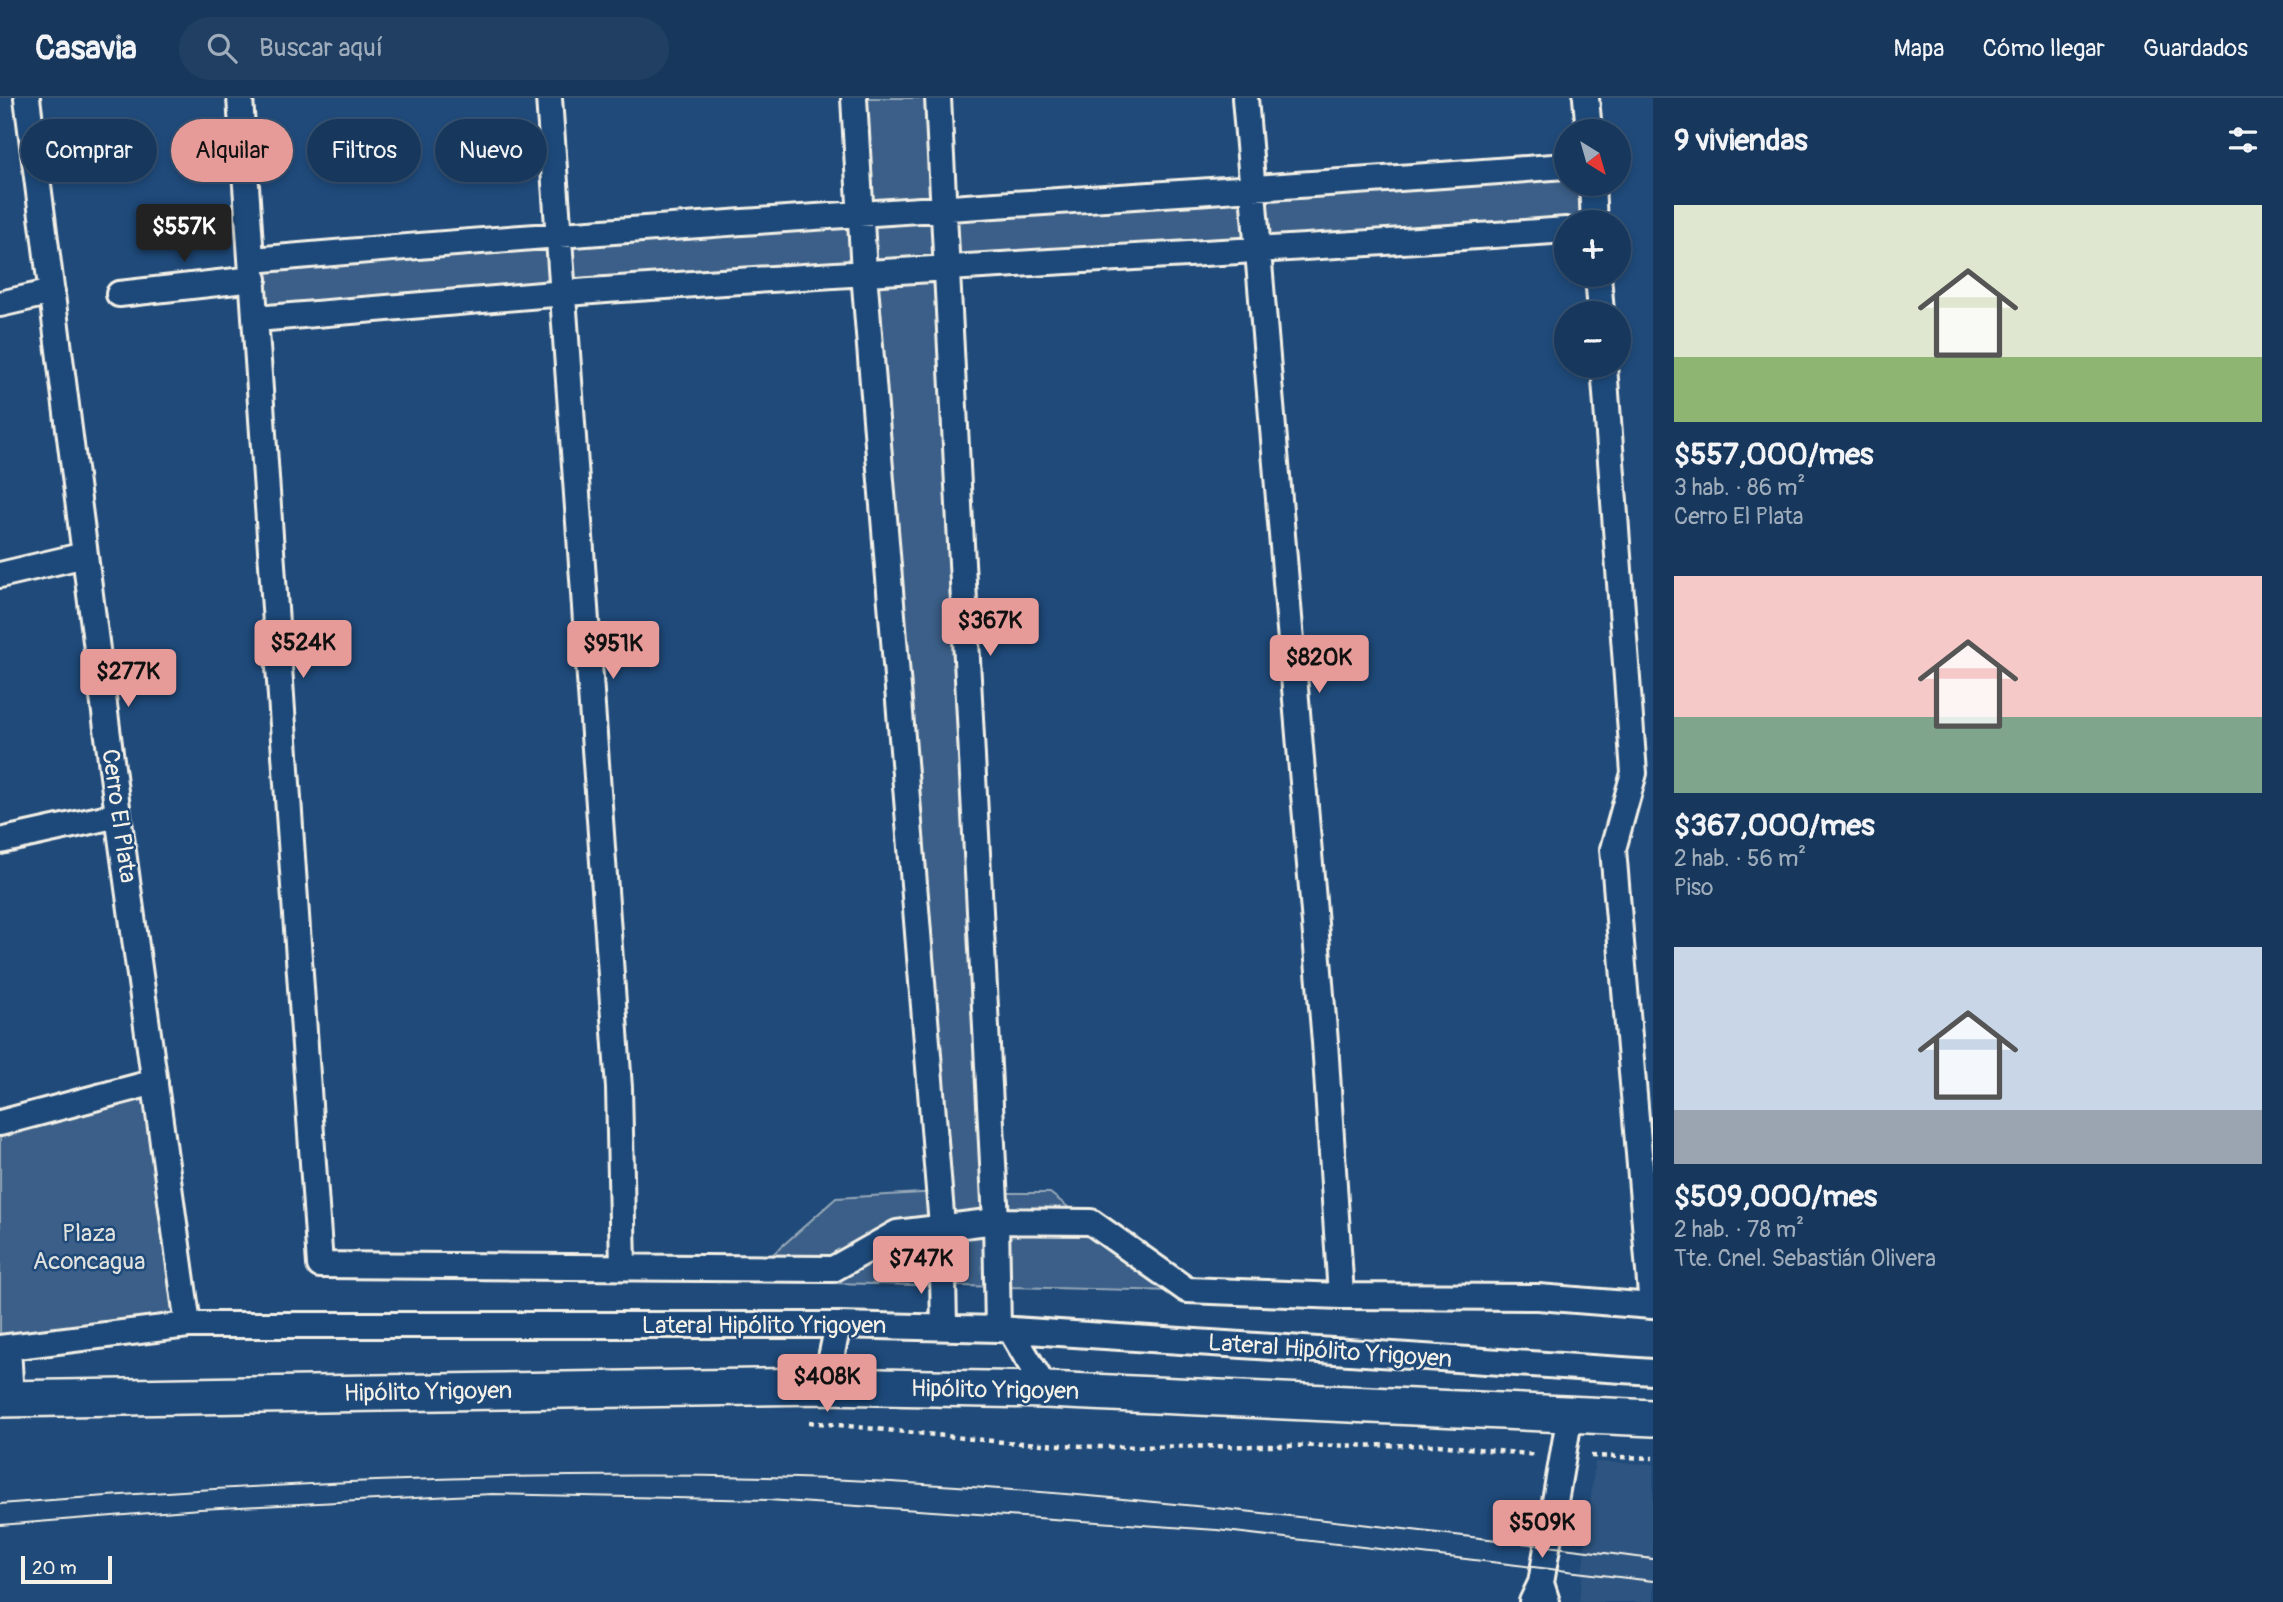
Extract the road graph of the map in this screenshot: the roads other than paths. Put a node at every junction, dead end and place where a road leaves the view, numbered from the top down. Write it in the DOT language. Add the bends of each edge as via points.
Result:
graph roads {
  1 [pos="27,98"];
  2 [pos="240,98"];
  3 [pos="549,98"];
  4 [pos="854,98"];
  5 [pos="938,98"];
  6 [pos="1245,98"];
  7 [pos="1586,98"];
  8 [pos="1587,119"];
  9 [pos="1554,167"];
  10 [pos="1255,189"];
  11 [pos="944,206"];
  12 [pos="860,212"];
  13 [pos="1554,231"];
  14 [pos="561,233"];
  15 [pos="1259,253"];
  16 [pos="948,268"];
  17 [pos="253,270"];
  18 [pos="864,273"];
  19 [pos="52,292"];
  20 [pos="564,293"];
  21 [pos="119,294"];
  22 [pos="0,304"];
  23 [pos="256,319"];
  24 [pos="1605,378"];
  25 [pos="86,555"];
  26 [pos="0,575"];
  27 [pos="118,815"];
  28 [pos="0,841"];
  29 [pos="155,1082"];
  30 [pos="0,1124"];
  31 [pos="996,1221"];
  32 [pos="942,1226"];
  33 [pos="622,1266"];
  34 [pos="1341,1296"];
  35 [pos="188,1325"];
  36 [pos="838,1325"];
  37 [pos="944,1326"];
  38 [pos="1004,1330"];
  39 [pos="4,1347"];
  40 [pos="1653,1372"];
  41 [pos="825,1386"];
  42 [pos="1046,1390"];
  43 [pos="5,1399"];
  44 [pos="1570,1413"];
  45 [pos="1653,1418"];
  46 [pos="1540,1596"];
  1 -- 19 [label="street, Cerro El Plata"];
  2 -- 17 [label="street"];
  3 -- 14 [label="street"];
  4 -- 12 [label="street"];
  5 -- 11 [label="street"];
  6 -- 10 [label="street"];
  7 -- 8 [label="street"];
  9 -- 10 [label="street"];
  10 -- 11 [label="street"];
  10 -- 15 [label="street"];
  11 -- 12 [label="street"];
  11 -- 16 [label="street"];
  12 -- 14 [label="street"];
  12 -- 18 [label="street"];
  13 -- 15 [label="street"];
  14 -- 17 [label="street"];
  14 -- 20 [label="street"];
  15 -- 16 [label="street"];
  15 -- 34 [label="street" via="1325,1042"];
  16 -- 18 [label="street"];
  16 -- 31 [label="street"];
  17 -- 21 [label="street"];
  17 -- 23 [label="street"];
  18 -- 20 [label="street"];
  18 -- 32 [label="street"];
  19 -- 22 [label="street"];
  19 -- 25 [label="street, Cerro El Plata"];
  20 -- 23 [label="street"];
  20 -- 33 [label="street" via="619,1088"];
  23 -- 33 [label="street" via="320,1265"];
  24 -- 34 [label="street" via="1634,773 1613,849 1652,1306 1538,1297"];
  25 -- 26 [label="street"];
  25 -- 27 [label="street, Cerro El Plata"];
  27 -- 28 [label="street"];
  27 -- 29 [label="street, Cerro El Plata"];
  29 -- 30 [label="street"];
  29 -- 35 [label="street, Cerro El Plata"];
  31 -- 32 [label="street"];
  31 -- 34 [label="street" via="1091,1222 1187,1290"];
  31 -- 38 [label="street"];
  32 -- 33 [label="street" via="897,1233 833,1269"];
  32 -- 37 [label="street"];
  35 -- 36 [label="street, Lateral Hipólito Yrigoyen"];
  35 -- 39 [label="street, Lateral Hipólito Yrigoyen"];
  36 -- 37 [label="street, Lateral Hipólito Yrigoyen"];
  36 -- 41 [label="street"];
  37 -- 38 [label="street, Lateral Hipólito Yrigoyen"];
  38 -- 40 [label="street, Lateral Hipólito Yrigoyen"];
  38 -- 42 [label="street"];
  39 -- 43 [label="street"];
  41 -- 42 [label="main road, Hipólito Yrigoyen"];
  41 -- 43 [label="main road, Hipólito Yrigoyen"];
  42 -- 44 [label="main road, Hipólito Yrigoyen"];
  44 -- 45 [label="main road, Hipólito Yrigoyen"];
  44 -- 46 [label="street"];
}
